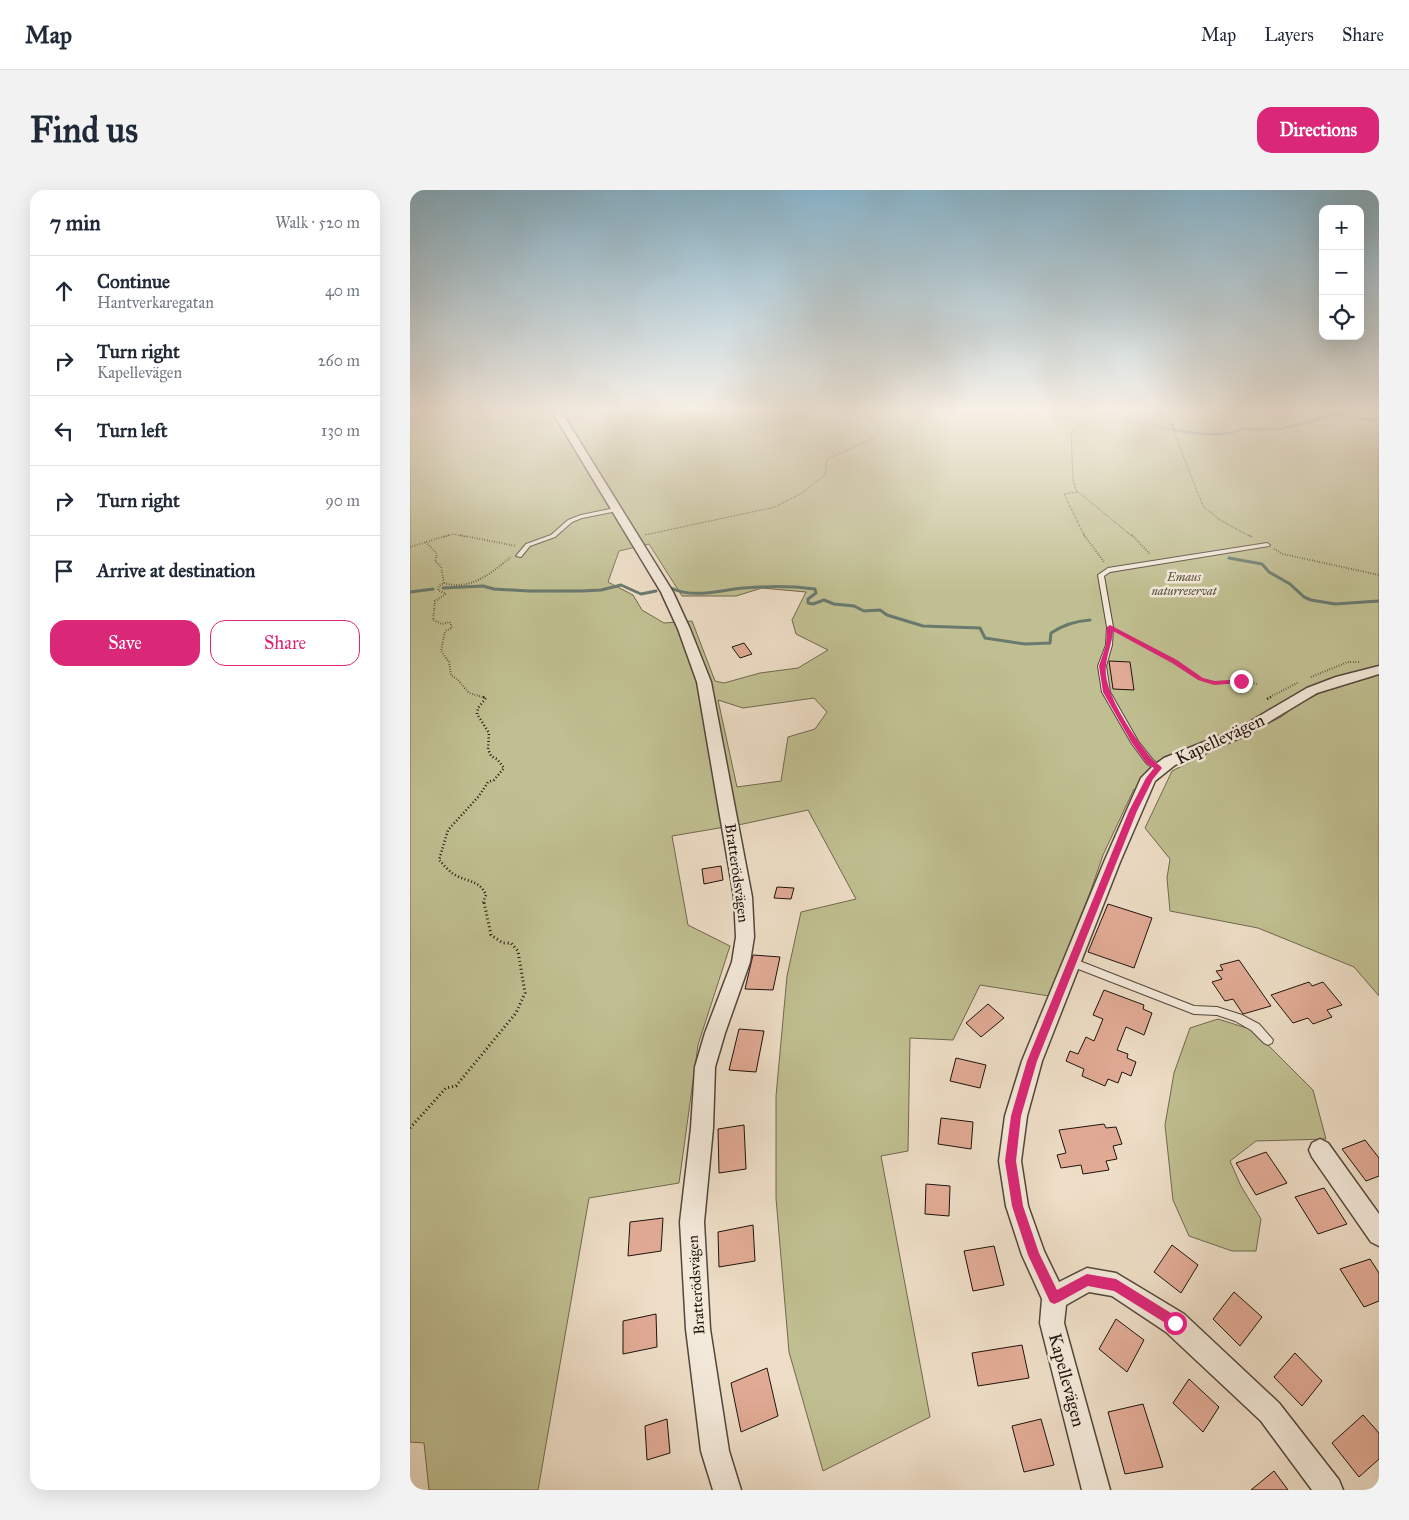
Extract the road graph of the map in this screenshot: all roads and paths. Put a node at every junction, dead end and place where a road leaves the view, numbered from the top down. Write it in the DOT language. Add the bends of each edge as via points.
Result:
graph roads {
  1 [pos="590,469"];
  2 [pos="826,469"];
  3 [pos="1073,469"];
  4 [pos="1188,469"];
  5 [pos="1077,492"];
  6 [pos="615,510"];
  7 [pos="633,538"];
  8 [pos="426,542"];
  9 [pos="1267,545"];
  10 [pos="410,547"];
  11 [pos="526,548"];
  12 [pos="519,556"];
  13 [pos="1158,562"];
  14 [pos="1108,570"];
  15 [pos="1379,575"];
  16 [pos="444,583"];
  17 [pos="1110,627"];
  18 [pos="1379,670"];
  19 [pos="1258,684"];
  20 [pos="1158,768"];
  21 [pos="1072,962"];
  22 [pos="1268,1040"];
  23 [pos="410,1128"];
  24 [pos="1320,1150"];
  25 [pos="1379,1234"];
  26 [pos="1054,1298"];
  27 [pos="727,1490"];
  28 [pos="1096,1490"];
  29 [pos="1329,1490"];
  1 -- 6 [label="street, Bratterödsvägen"];
  2 -- 7 [label="path" via="825,475 802,493 775,507"];
  3 -- 5 [label="path"];
  4 -- 9 [label="path" via="1203,506 1220,520"];
  5 -- 13 [label="path" via="1130,533"];
  5 -- 14 [label="path" via="1064,494 1085,537"];
  6 -- 7 [label="street, Bratterödsvägen"];
  6 -- 11 [label="lane" via="570,521 552,536 532,542"];
  7 -- 27 [label="street, Bratterödsvägen" via="667,592 704,682 743,897 746,937 741,962 705,1067 692,1222 698,1329 715,1451"];
  8 -- 10 [label="path"];
  8 -- 11 [label="path" via="453,534"];
  8 -- 16 [label="path" via="437,554 435,561 441,567"];
  9 -- 13 [label="lane"];
  9 -- 15 [label="path" via="1283,554"];
  11 -- 12 [label="lane"];
  12 -- 16 [label="path" via="511,557 484,578 468,585"];
  13 -- 14 [label="lane"];
  14 -- 17 [label="lane" via="1100,575"];
  16 -- 23 [label="path" via="438,590 446,594 435,601 432,620 442,624 450,622 452,628 445,631 441,651 452,674 460,679 466,691 474,697 486,698 477,714 490,733 488,749 491,756 504,768 447,831 439,860 456,876 484,888 483,904 491,935 503,943 511,943 518,951 525,993 516,1013 475,1065 456,1086 446,1088"];
  17 -- 19 [label="path" via="1175,661 1200,679 1214,683 1241,681"];
  17 -- 20 [label="lane" via="1109,645 1102,666 1106,692 1135,742"];
  18 -- 20 [label="street, Kapellevägen" via="1316,689 1248,729"];
  20 -- 21 [label="street, Kapellevägen" via="1133,811"];
  21 -- 22 [label="lane" via="1194,1010 1216,1011 1238,1018 1255,1027"];
  21 -- 26 [label="street, Kapellevägen" via="1032,1061 1016,1116 1010,1161 1017,1206 1034,1255"];
  24 -- 25 [label="street"];
  26 -- 28 [label="street, Kapellevägen" via="1052,1323"];
  26 -- 29 [label="street" via="1087,1280 1116,1285 1175,1323 1270,1412"];
}
